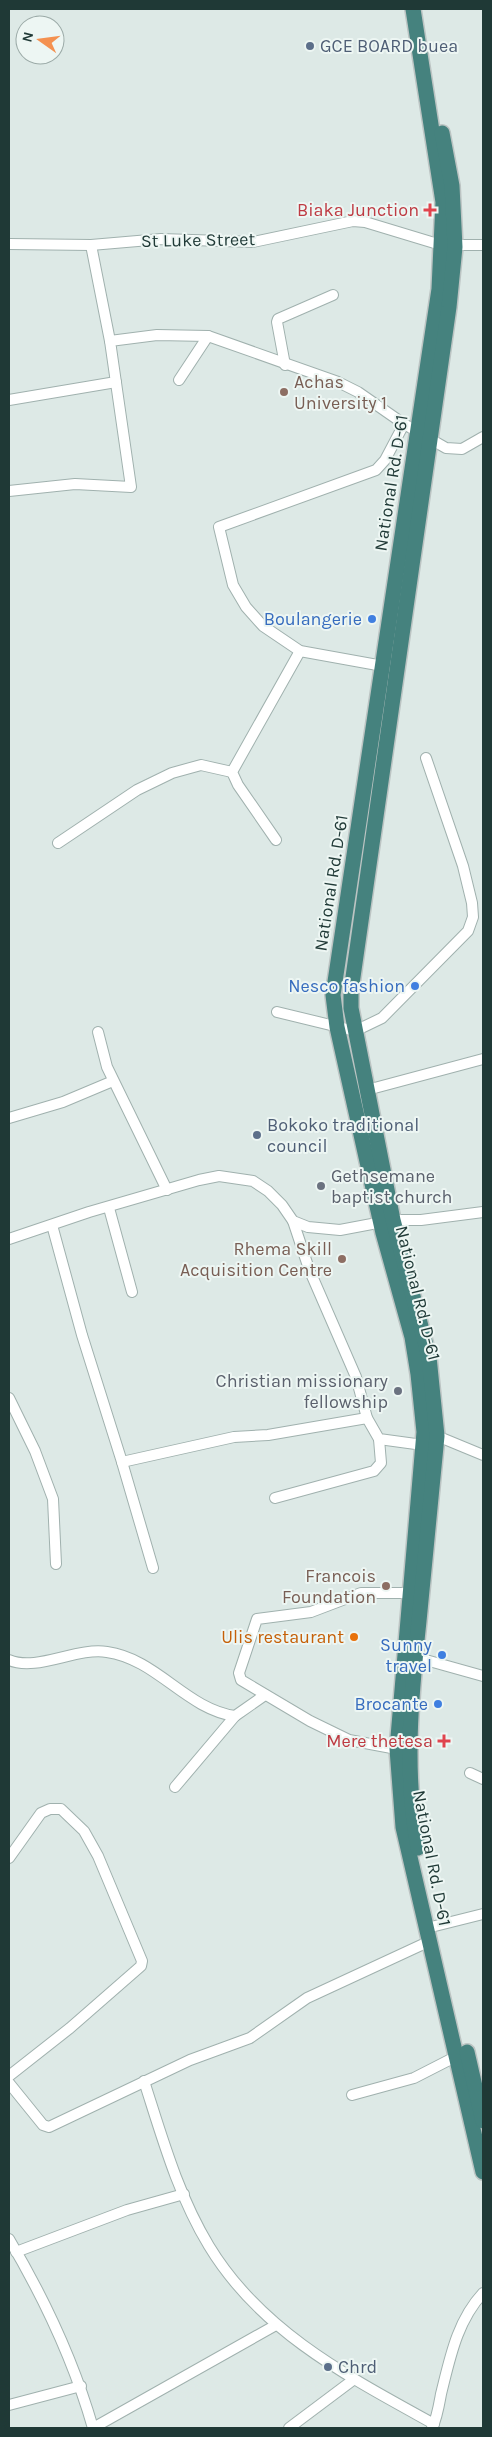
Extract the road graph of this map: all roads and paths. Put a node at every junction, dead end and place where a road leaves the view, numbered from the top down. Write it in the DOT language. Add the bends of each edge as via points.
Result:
graph roads {
  1 [pos="413,9"];
  2 [pos="423,9"];
  3 [pos="9,244"];
  4 [pos="91,245"];
  5 [pos="483,245"];
  6 [pos="448,246"];
  7 [pos="333,295"];
  8 [pos="208,336"];
  9 [pos="110,341"];
  10 [pos="285,365"];
  11 [pos="179,380"];
  12 [pos="116,382"];
  13 [pos="9,400"];
  14 [pos="404,424"];
  15 [pos="424,436"];
  16 [pos="483,437"];
  17 [pos="9,491"];
  18 [pos="300,651"];
  19 [pos="383,666"];
  20 [pos="426,758"];
  21 [pos="232,772"];
  22 [pos="276,840"];
  23 [pos="58,843"];
  24 [pos="277,1012"];
  25 [pos="337,1027"];
  26 [pos="355,1031"];
  27 [pos="98,1032"];
  28 [pos="483,1059"];
  29 [pos="113,1081"];
  30 [pos="367,1090"];
  31 [pos="9,1118"];
  32 [pos="167,1190"];
  33 [pos="109,1208"];
  34 [pos="483,1212"];
  35 [pos="387,1220"];
  36 [pos="293,1222"];
  37 [pos="52,1225"];
  38 [pos="9,1239"];
  39 [pos="132,1292"];
  40 [pos="9,1398"];
  41 [pos="367,1418"];
  42 [pos="436,1436"];
  43 [pos="379,1439"];
  44 [pos="423,1445"];
  45 [pos="483,1455"];
  46 [pos="122,1462"];
  47 [pos="275,1498"];
  48 [pos="56,1564"];
  49 [pos="153,1568"];
  50 [pos="410,1593"];
  51 [pos="415,1657"];
  52 [pos="9,1660"];
  53 [pos="483,1676"];
  54 [pos="265,1695"];
  55 [pos="235,1716"];
  56 [pos="397,1749"];
  57 [pos="470,1773"];
  58 [pos="483,1779"];
  59 [pos="175,1787"];
  60 [pos="9,1858"];
  61 [pos="483,1914"];
  62 [pos="431,1931"];
  63 [pos="457,2056"];
  64 [pos="9,2076"];
  65 [pos="144,2081"];
  66 [pos="9,2083"];
  67 [pos="480,2092"];
  68 [pos="352,2095"];
  69 [pos="483,2121"];
  70 [pos="483,2172"];
  71 [pos="184,2194"];
  72 [pos="9,2239"];
  73 [pos="16,2252"];
  74 [pos="483,2294"];
  75 [pos="276,2325"];
  76 [pos="353,2380"];
  77 [pos="80,2386"];
  78 [pos="9,2405"];
  79 [pos="433,2426"];
  80 [pos="93,2428"];
  81 [pos="289,2428"];
  1 -- 6 [label="highway"];
  2 -- 6 [label="highway" via="430,70 452,186"];
  3 -- 4 [label="street, St Luke Street"];
  4 -- 6 [label="street, St Luke Street" via="161,239 253,242 365,222"];
  4 -- 9 [label="street"];
  5 -- 6 [label="street, St Luke Street"];
  6 -- 15 [label="highway, National Rd. D-61" via="449,307"];
  7 -- 10 [label="street" via="278,319"];
  8 -- 9 [label="street" via="158,335"];
  8 -- 10 [label="street"];
  8 -- 11 [label="street"];
  9 -- 12 [label="street"];
  10 -- 14 [label="street" via="338,382"];
  12 -- 13 [label="street"];
  12 -- 17 [label="street" via="131,487 75,484"];
  14 -- 15 [label="street"];
  14 -- 18 [label="street" via="376,470 219,527 233,585 246,607 263,626"];
  15 -- 16 [label="street" via="446,448 462,449"];
  15 -- 19 [label="highway, National Rd. D-61"];
  15 -- 26 [label="highway, National Rd. D-61" via="351,991 350,1008"];
  18 -- 19 [label="street"];
  18 -- 21 [label="street"];
  19 -- 25 [label="highway, National Rd. D-61" via="333,995"];
  20 -- 26 [label="street" via="463,866 473,917 468,931 382,1018"];
  21 -- 22 [label="street"];
  21 -- 23 [label="street" via="201,765 172,773 137,790"];
  24 -- 25 [label="street"];
  25 -- 26 [label="street"];
  25 -- 35 [label="highway, National Rd. D-61"];
  26 -- 30 [label="highway, National Rd. D-61"];
  27 -- 29 [label="street"];
  28 -- 30 [label="street"];
  29 -- 31 [label="street" via="63,1102"];
  29 -- 32 [label="street"];
  30 -- 35 [label="highway, National Rd. D-61"];
  32 -- 33 [label="street"];
  32 -- 36 [label="street" via="219,1176 238,1177 253,1181 268,1191"];
  33 -- 37 [label="street"];
  33 -- 39 [label="street"];
  34 -- 35 [label="street" via="421,1220"];
  35 -- 36 [label="street" via="340,1230"];
  35 -- 42 [label="highway, National Rd. D-61" via="429,1357"];
  35 -- 44 [label="highway, National Rd. D-61" via="418,1374"];
  36 -- 41 [label="street" via="309,1269 356,1377"];
  37 -- 38 [label="street"];
  37 -- 46 [label="street"];
  40 -- 48 [label="street" via="35,1451 53,1499"];
  41 -- 43 [label="street"];
  41 -- 46 [label="street" via="268,1436 234,1437"];
  42 -- 45 [label="street"];
  42 -- 51 [label="highway, National Rd. D-61"];
  43 -- 44 [label="street"];
  43 -- 47 [label="street" via="381,1463 374,1471"];
  44 -- 50 [label="highway, National Rd. D-61"];
  46 -- 49 [label="street"];
  50 -- 54 [label="street" via="361,1593 311,1612 257,1620 239,1672 241,1680"];
  50 -- 56 [label="highway, National Rd. D-61"];
  51 -- 53 [label="street"];
  51 -- 62 [label="highway, National Rd. D-61" via="410,1787"];
  52 -- 55 [label="street" via="27,1664 80,1653 106,1652 133,1660 198,1704 220,1714"];
  54 -- 55 [label="street"];
  54 -- 56 [label="street" via="349,1740"];
  55 -- 59 [label="street"];
  56 -- 62 [label="highway, National Rd. D-61" via="403,1827"];
  57 -- 58 [label="street"];
  60 -- 64 [label="street" via="41,1813 61,1809 84,1831 98,1856 142,1961 141,1966 70,2028"];
  61 -- 62 [label="street"];
  62 -- 63 [label="highway, National Rd. D-61"];
  62 -- 65 [label="street" via="307,1998 250,2038"];
  62 -- 67 [label="highway, National Rd. D-61"];
  63 -- 68 [label="street" via="414,2078"];
  63 -- 70 [label="highway, National Rd. D-61"];
  65 -- 66 [label="street" via="49,2127 43,2125"];
  65 -- 71 [label="street" via="170,2162"];
  67 -- 69 [label="highway, National Rd. D-61"];
  71 -- 73 [label="street" via="127,2210"];
  71 -- 75 [label="street" via="208,2245 226,2271 249,2300"];
  72 -- 73 [label="street"];
  73 -- 77 [label="street" via="52,2320"];
  74 -- 79 [label="street" via="461,2325"];
  75 -- 76 [label="street"];
  75 -- 80 [label="street"];
  76 -- 79 [label="street"];
  76 -- 81 [label="street"];
  77 -- 78 [label="street"];
  77 -- 80 [label="street"];
}
